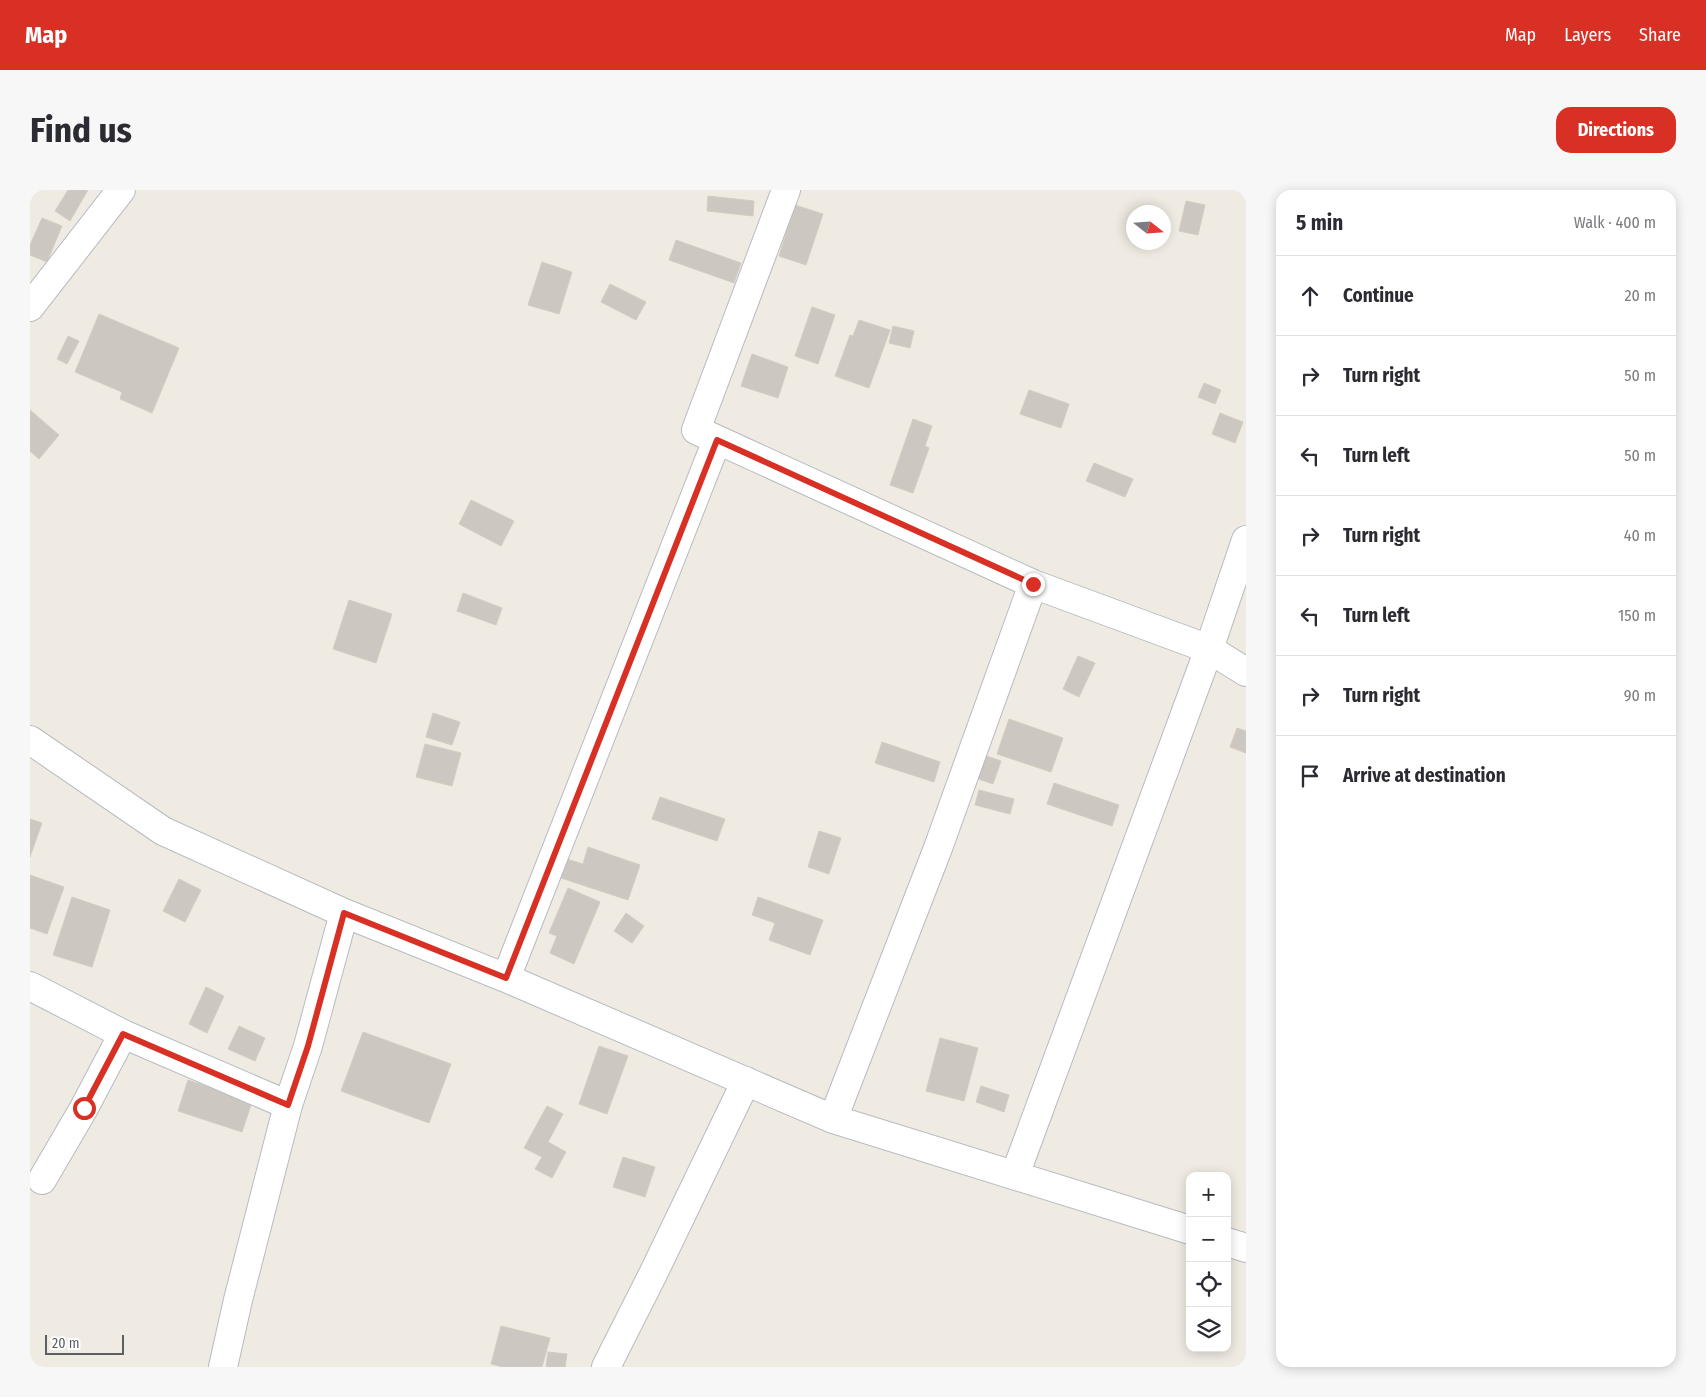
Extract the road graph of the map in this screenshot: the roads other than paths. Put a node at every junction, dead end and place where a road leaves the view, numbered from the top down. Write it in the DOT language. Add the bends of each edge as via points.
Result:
graph roads {
  1 [pos="122,190"];
  2 [pos="786,190"];
  3 [pos="30,307"];
  4 [pos="717,440"];
  5 [pos="1246,540"];
  6 [pos="1033,584"];
  7 [pos="1209,650"];
  8 [pos="1246,672"];
  9 [pos="30,740"];
  10 [pos="344,913"];
  11 [pos="506,978"];
  12 [pos="30,986"];
  13 [pos="123,1034"];
  14 [pos="746,1081"];
  15 [pos="288,1105"];
  16 [pos="833,1119"];
  17 [pos="1015,1175"];
  18 [pos="42,1180"];
  19 [pos="1186,1229"];
  20 [pos="1231,1243"];
  21 [pos="1246,1248"];
  22 [pos="223,1367"];
  23 [pos="606,1367"];
  1 -- 3 [label="street"];
  2 -- 4 [label="street" via="696,430"];
  4 -- 6 [label="street"];
  4 -- 11 [label="street"];
  5 -- 7 [label="street"];
  6 -- 7 [label="street"];
  6 -- 16 [label="street" via="938,848"];
  7 -- 8 [label="street"];
  7 -- 17 [label="street"];
  9 -- 10 [label="street" via="163,831"];
  10 -- 11 [label="street"];
  10 -- 15 [label="street" via="308,1046"];
  11 -- 14 [label="street"];
  12 -- 13 [label="street"];
  13 -- 15 [label="street"];
  13 -- 18 [label="street"];
  14 -- 16 [label="street"];
  14 -- 23 [label="street"];
  15 -- 22 [label="street"];
  16 -- 17 [label="street"];
  17 -- 19 [label="street"];
  20 -- 21 [label="street"];
}
